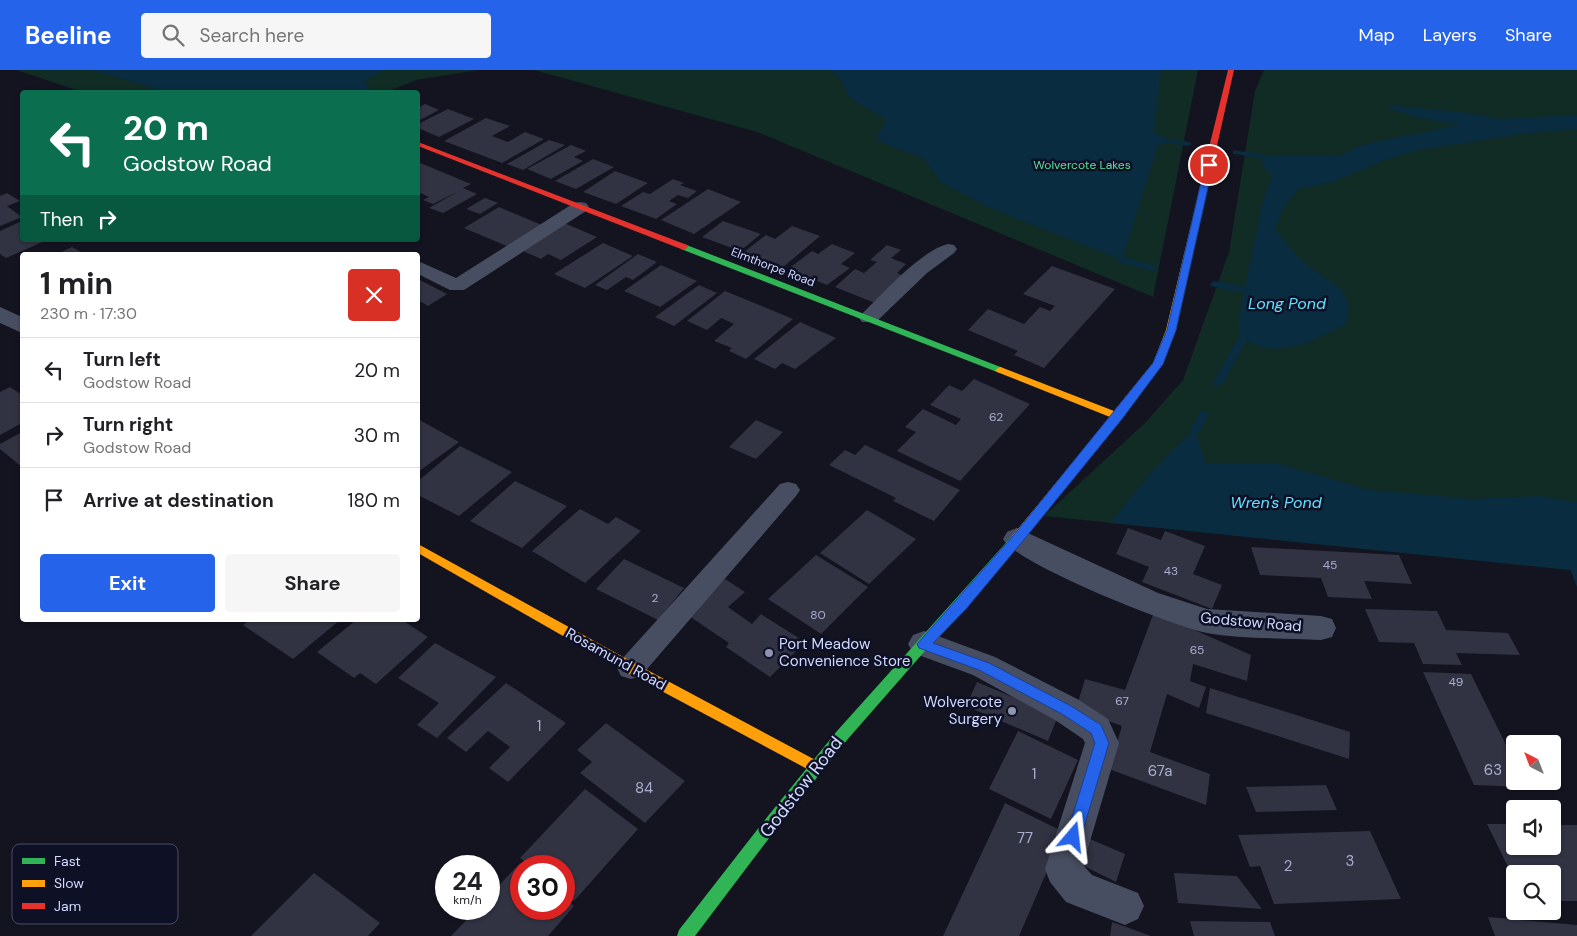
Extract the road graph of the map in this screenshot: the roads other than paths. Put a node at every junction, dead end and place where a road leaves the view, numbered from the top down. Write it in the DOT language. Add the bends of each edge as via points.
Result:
graph roads {
  1 [pos="1230,70"];
  2 [pos="420,145"];
  3 [pos="580,207"];
  4 [pos="948,249"];
  5 [pos="420,268"];
  6 [pos="0,314"];
  7 [pos="868,318"];
  8 [pos="20,325"];
  9 [pos="1118,416"];
  10 [pos="788,490"];
  11 [pos="1017,539"];
  12 [pos="420,549"];
  13 [pos="1321,628"];
  14 [pos="924,644"];
  15 [pos="631,668"];
  16 [pos="816,766"];
  17 [pos="1125,906"];
  18 [pos="685,936"];
  1 -- 9 [label="street, Godstow Road" via="1172,330 1158,364"];
  2 -- 3 [label="street, Elmthorpe Road"];
  3 -- 5 [label="lane" via="457,286"];
  3 -- 7 [label="street, Elmthorpe Road"];
  4 -- 7 [label="lane" via="920,269"];
  6 -- 8 [label="street"];
  7 -- 9 [label="street, Elmthorpe Road"];
  9 -- 11 [label="street, Godstow Road"];
  10 -- 15 [label="lane"];
  11 -- 13 [label="street, Godstow Road" via="1147,601 1207,621"];
  11 -- 14 [label="street, Godstow Road"];
  12 -- 15 [label="street, Rosamund Road"];
  14 -- 16 [label="street, Godstow Road"];
  14 -- 17 [label="street" via="984,666 1096,729 1102,743 1063,869 1079,889"];
  15 -- 16 [label="street, Rosamund Road"];
  16 -- 18 [label="street, Godstow Road"];
}
